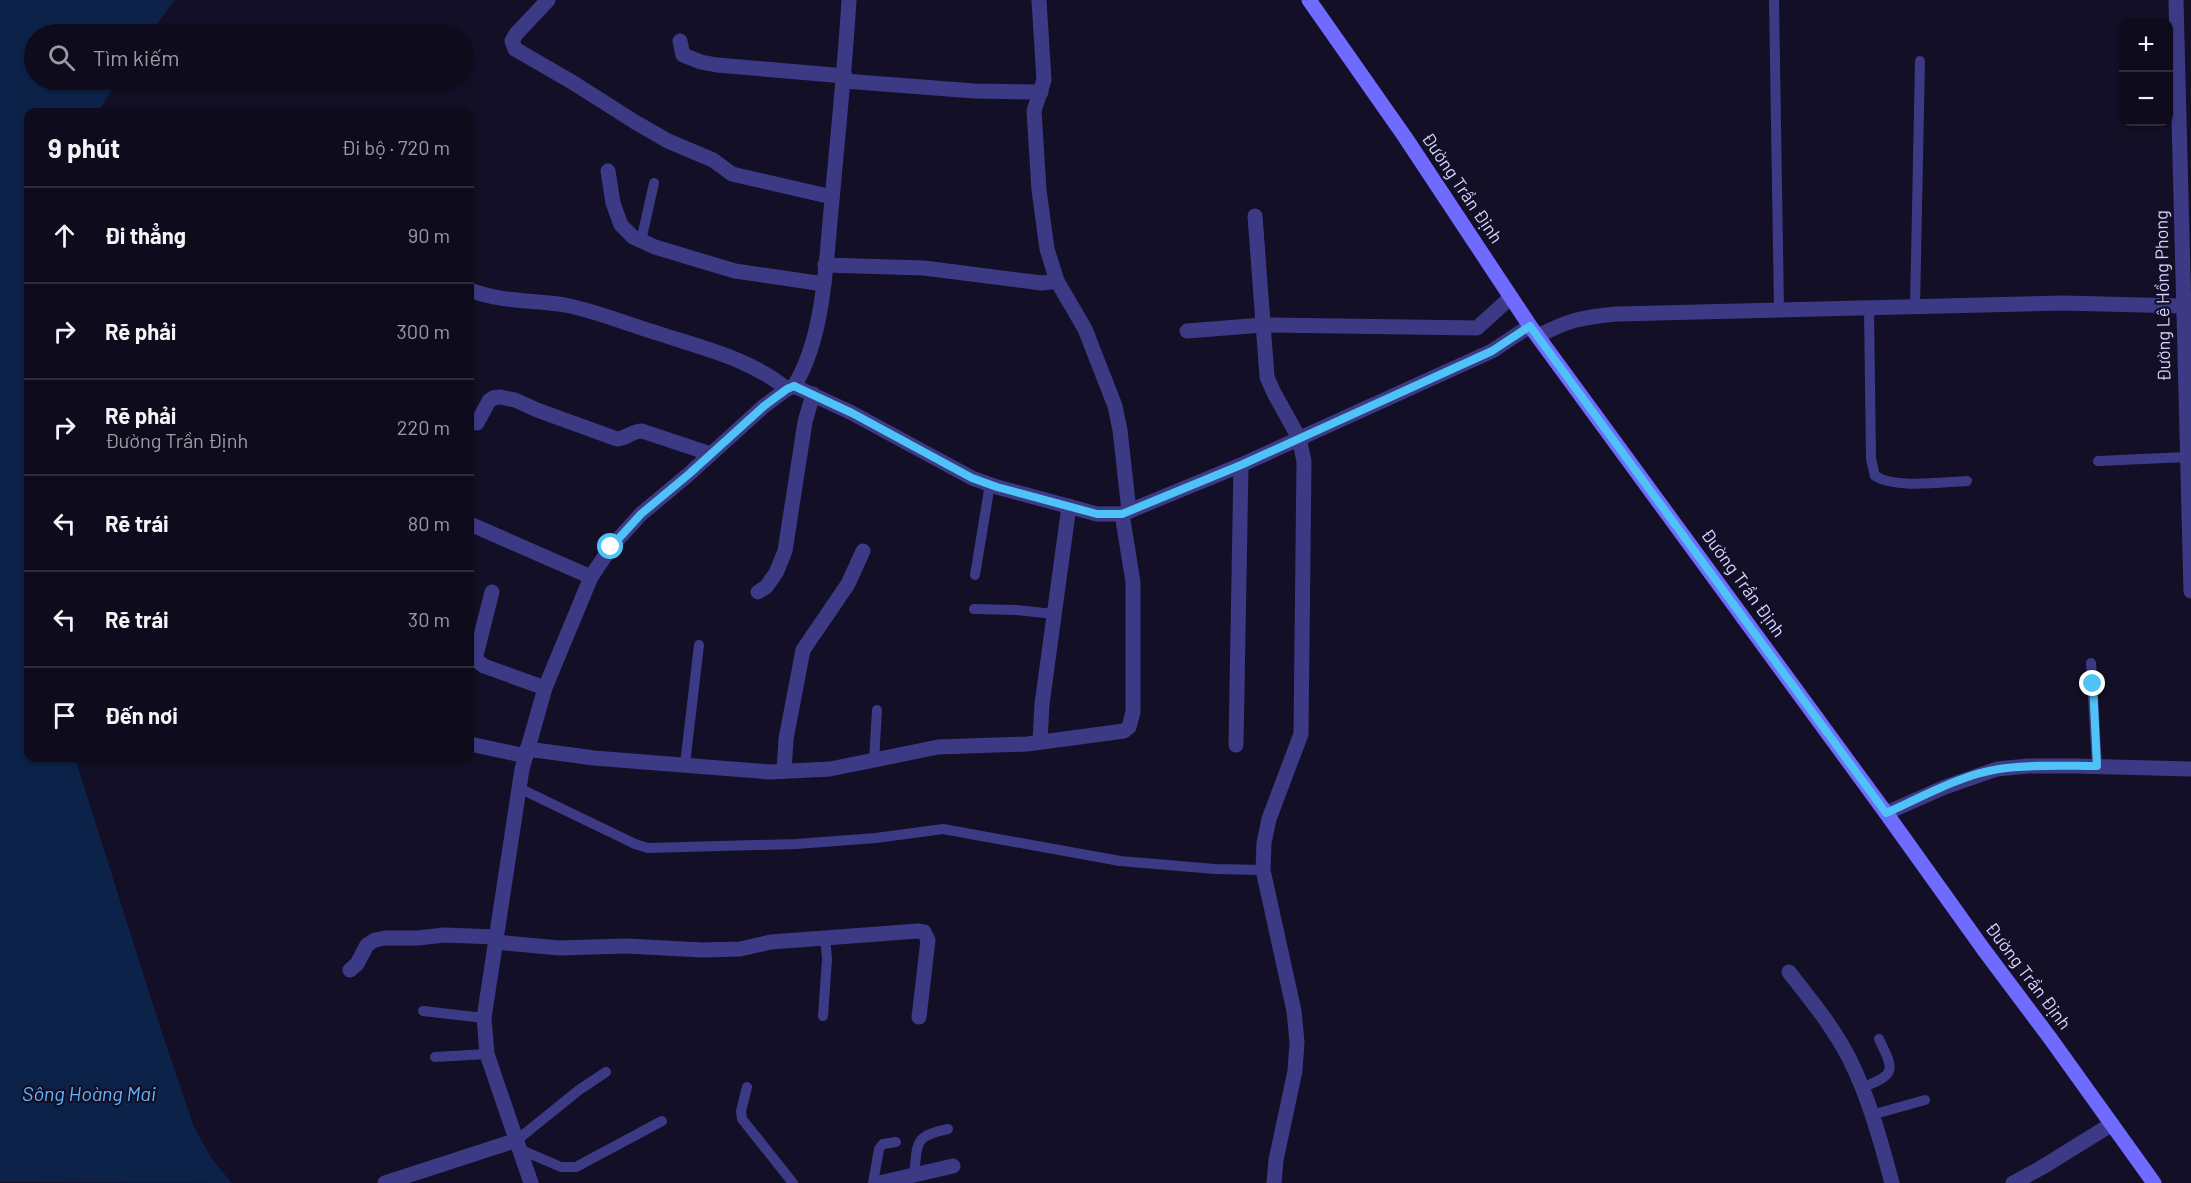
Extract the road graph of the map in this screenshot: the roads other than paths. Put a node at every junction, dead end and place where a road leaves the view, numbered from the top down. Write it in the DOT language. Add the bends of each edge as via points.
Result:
graph roads {
  1 [pos="548,0"];
  2 [pos="849,0"];
  3 [pos="1040,0"];
  4 [pos="1309,0"];
  5 [pos="1774,0"];
  6 [pos="2176,0"];
  7 [pos="680,41"];
  8 [pos="1920,62"];
  9 [pos="845,79"];
  10 [pos="1041,92"];
  11 [pos="608,171"];
  12 [pos="654,183"];
  13 [pos="832,197"];
  14 [pos="1255,216"];
  15 [pos="641,241"];
  16 [pos="825,265"];
  17 [pos="1057,281"];
  18 [pos="824,284"];
  19 [pos="474,291"];
  20 [pos="1511,297"];
  21 [pos="2183,306"];
  22 [pos="1915,307"];
  23 [pos="1869,308"];
  24 [pos="1779,310"];
  25 [pos="1263,324"];
  26 [pos="1534,331"];
  27 [pos="1187,332"];
  28 [pos="791,387"];
  29 [pos="813,394"];
  30 [pos="477,423"];
  31 [pos="1299,438"];
  32 [pos="711,454"];
  33 [pos="2187,457"];
  34 [pos="2098,461"];
  35 [pos="1241,465"];
  36 [pos="1967,481"];
  37 [pos="990,484"];
  38 [pos="1069,506"];
  39 [pos="1125,512"];
  40 [pos="474,526"];
  41 [pos="862,551"];
  42 [pos="975,575"];
  43 [pos="591,577"];
  44 [pos="2191,591"];
  45 [pos="492,592"];
  46 [pos="758,592"];
  47 [pos="974,609"];
  48 [pos="1054,614"];
  49 [pos="699,645"];
  50 [pos="2091,663"];
  51 [pos="545,688"];
  52 [pos="877,710"];
  53 [pos="1040,741"];
  54 [pos="474,745"];
  55 [pos="1236,745"];
  56 [pos="527,753"];
  57 [pos="874,761"];
  58 [pos="685,764"];
  59 [pos="2097,766"];
  60 [pos="2191,769"];
  61 [pos="784,771"];
  62 [pos="519,788"];
  63 [pos="1886,813"];
  64 [pos="1263,870"];
  65 [pos="825,938"];
  66 [pos="495,940"];
  67 [pos="350,970"];
  68 [pos="1789,972"];
  69 [pos="423,1011"];
  70 [pos="823,1016"];
  71 [pos="919,1017"];
  72 [pos="484,1018"];
  73 [pos="1879,1039"];
  74 [pos="488,1054"];
  75 [pos="435,1057"];
  76 [pos="606,1072"];
  77 [pos="747,1087"];
  78 [pos="1861,1088"];
  79 [pos="1925,1100"];
  80 [pos="1871,1115"];
  81 [pos="662,1121"];
  82 [pos="2112,1124"];
  83 [pos="948,1129"];
  84 [pos="896,1143"];
  85 [pos="518,1144"];
  86 [pos="953,1166"];
  87 [pos="914,1175"];
  88 [pos="385,1183"];
  89 [pos="531,1183"];
  90 [pos="793,1183"];
  91 [pos="873,1183"];
  92 [pos="879,1183"];
  93 [pos="1274,1183"];
  94 [pos="1892,1183"];
  95 [pos="2013,1183"];
  96 [pos="2154,1183"];
  1 -- 13 [label="street" via="516,34 512,41 515,49 635,122 713,160 732,174"];
  2 -- 9 [label="street"];
  3 -- 10 [label="street" via="1044,80"];
  4 -- 20 [label="main road, Đường Trần Định"];
  5 -- 24 [label="lane"];
  6 -- 21 [label="street, Đường Lê Hồng Phong"];
  7 -- 9 [label="street" via="683,55 701,62"];
  8 -- 22 [label="lane"];
  9 -- 10 [label="street" via="974,91"];
  9 -- 13 [label="street"];
  10 -- 17 [label="street" via="1034,111 1039,190 1047,249"];
  11 -- 15 [label="street" via="621,225"];
  12 -- 15 [label="lane"];
  13 -- 16 [label="street"];
  14 -- 25 [label="street"];
  15 -- 18 [label="street" via="735,271"];
  16 -- 17 [label="street" via="924,268 1042,283"];
  16 -- 18 [label="street"];
  17 -- 39 [label="street" via="1085,329 1115,406"];
  18 -- 28 [label="street" via="807,361"];
  19 -- 28 [label="street" via="507,300 583,309 716,350"];
  20 -- 25 [label="street" via="1477,327"];
  20 -- 26 [label="main road, Đường Trần Định"];
  21 -- 22 [label="street" via="2062,303"];
  21 -- 33 [label="street, Đường Lê Hồng Phong"];
  22 -- 23 [label="street"];
  23 -- 24 [label="street"];
  23 -- 36 [label="lane" via="1871,459 1875,476 1905,483"];
  24 -- 26 [label="street" via="1617,314 1583,317"];
  25 -- 27 [label="street"];
  25 -- 31 [label="street" via="1267,377"];
  26 -- 31 [label="street"];
  26 -- 63 [label="main road, Đường Trần Định"];
  28 -- 29 [label="street"];
  28 -- 32 [label="street"];
  29 -- 37 [label="street"];
  29 -- 46 [label="street" via="785,551 776,573"];
  30 -- 32 [label="street" via="489,401 500,397 617,439 642,431"];
  31 -- 35 [label="street"];
  31 -- 64 [label="street" via="1304,461 1301,734 1269,819"];
  32 -- 43 [label="street" via="641,514"];
  33 -- 34 [label="lane"];
  33 -- 44 [label="street, Đường Lê Hồng Phong"];
  35 -- 39 [label="street"];
  35 -- 55 [label="street"];
  37 -- 38 [label="street"];
  37 -- 42 [label="lane"];
  38 -- 39 [label="street" via="1097,514"];
  38 -- 48 [label="street"];
  39 -- 53 [label="street" via="1133,582 1129,727 1118,733"];
  40 -- 43 [label="street"];
  41 -- 61 [label="street" via="848,584 803,650"];
  43 -- 51 [label="street"];
  45 -- 51 [label="street" via="474,659"];
  47 -- 48 [label="lane"];
  48 -- 53 [label="street"];
  49 -- 58 [label="lane"];
  50 -- 59 [label="lane"];
  51 -- 56 [label="street"];
  52 -- 57 [label="lane"];
  53 -- 57 [label="street" via="938,747"];
  54 -- 56 [label="street"];
  56 -- 58 [label="street"];
  56 -- 62 [label="street"];
  57 -- 61 [label="street" via="830,769"];
  58 -- 61 [label="street" via="739,771"];
  59 -- 60 [label="street"];
  59 -- 63 [label="street" via="1997,770"];
  62 -- 64 [label="lane" via="648,848 796,844 943,829 1120,861"];
  62 -- 66 [label="street"];
  63 -- 82 [label="main road, Đường Trần Định"];
  64 -- 93 [label="street" via="1294,1011 1297,1042"];
  65 -- 66 [label="street" via="703,950 559,948"];
  65 -- 70 [label="lane"];
  65 -- 71 [label="street" via="904,930 924,932 928,940"];
  66 -- 67 [label="street" via="444,935 375,940"];
  66 -- 72 [label="street"];
  68 -- 78 [label="street" via="1835,1034"];
  69 -- 72 [label="lane"];
  72 -- 74 [label="street"];
  73 -- 78 [label="lane" via="1891,1068 1883,1079"];
  74 -- 75 [label="lane"];
  74 -- 85 [label="street"];
  76 -- 85 [label="lane" via="579,1090"];
  77 -- 90 [label="lane" via="742,1119"];
  78 -- 80 [label="street"];
  79 -- 80 [label="lane"];
  80 -- 94 [label="street"];
  81 -- 85 [label="lane" via="576,1167 561,1167"];
  82 -- 95 [label="street"];
  82 -- 96 [label="main road, Đường Trần Định"];
  83 -- 87 [label="lane" via="929,1132 920,1140"];
  84 -- 91 [label="lane" via="883,1144 879,1149"];
  85 -- 88 [label="street"];
  85 -- 89 [label="street"];
  86 -- 87 [label="street"];
  87 -- 92 [label="street"];
}
